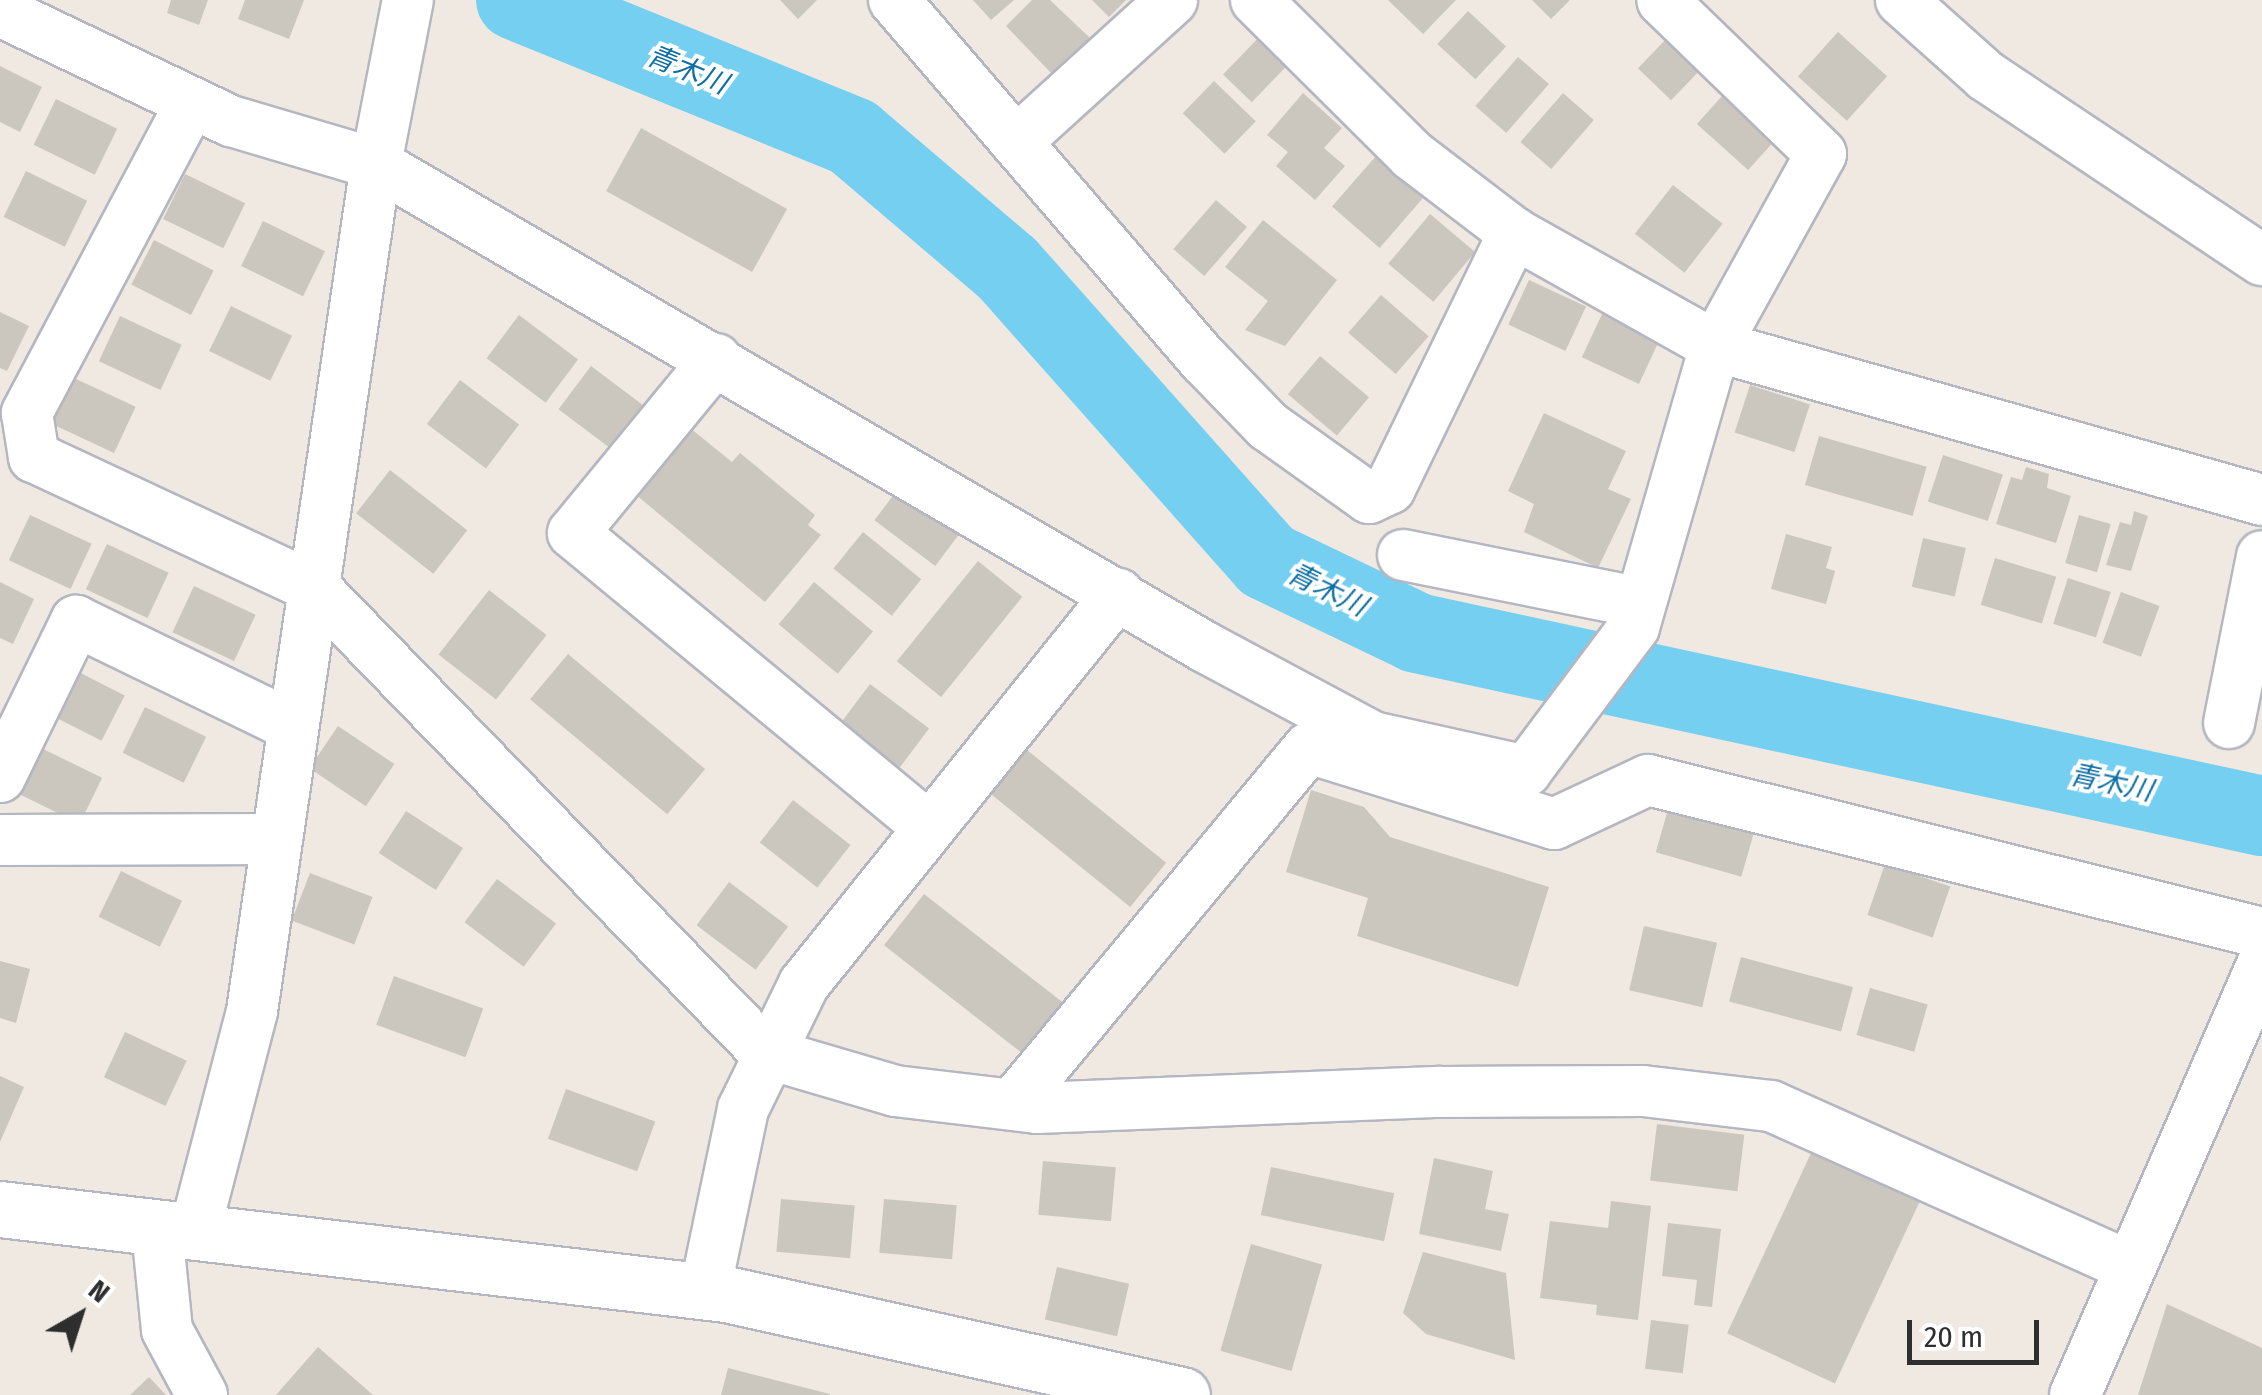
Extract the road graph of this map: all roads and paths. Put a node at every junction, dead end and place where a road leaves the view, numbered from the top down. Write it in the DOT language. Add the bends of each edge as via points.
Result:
graph roads {
  1 [pos="894,0"];
  2 [pos="1172,0"];
  3 [pos="1256,0"];
  4 [pos="1662,0"];
  5 [pos="1901,0"];
  6 [pos="408,2"];
  7 [pos="0,11"];
  8 [pos="191,102"];
  9 [pos="1016,142"];
  10 [pos="376,164"];
  11 [pos="1514,233"];
  12 [pos="2262,260"];
  13 [pos="1715,346"];
  14 [pos="716,359"];
  15 [pos="2262,500"];
  16 [pos="1404,555"];
  17 [pos="2262,556"];
  18 [pos="316,588"];
  19 [pos="1118,594"];
  20 [pos="1637,615"];
  21 [pos="2229,723"];
  22 [pos="292,726"];
  23 [pos="0,777"];
  24 [pos="929,828"];
  25 [pos="0,840"];
  26 [pos="274,840"];
  27 [pos="2262,933"];
  28 [pos="2262,964"];
  29 [pos="766,1053"];
  30 [pos="1013,1104"];
  31 [pos="0,1210"];
  32 [pos="175,1232"];
  33 [pos="2129,1266"];
  34 [pos="705,1291"];
  35 [pos="202,1395"];
  36 [pos="1182,1395"];
  37 [pos="2075,1395"];
  1 -- 9 [label="street"];
  2 -- 9 [label="street"];
  3 -- 11 [label="street" via="1412,155"];
  4 -- 13 [label="street" via="1821,154"];
  5 -- 12 [label="street" via="1986,76"];
  6 -- 10 [label="street"];
  7 -- 8 [label="street"];
  8 -- 10 [label="street" via="230,121"];
  8 -- 18 [label="street" via="27,413 34,457"];
  9 -- 11 [label="street" via="1268,426 1369,498 1390,488"];
  10 -- 14 [label="street"];
  10 -- 18 [label="street"];
  11 -- 13 [label="street"];
  13 -- 15 [label="street"];
  13 -- 20 [label="street"];
  14 -- 19 [label="street"];
  14 -- 24 [label="street" via="573,533"];
  16 -- 20 [label="street"];
  17 -- 21 [label="street"];
  18 -- 22 [label="street"];
  18 -- 29 [label="street"];
  19 -- 20 [label="street" via="1374,736 1526,770"];
  19 -- 24 [label="street"];
  22 -- 23 [label="street" via="76,621"];
  22 -- 26 [label="street"];
  24 -- 29 [label="street" via="804,984"];
  25 -- 26 [label="street"];
  26 -- 32 [label="street" via="252,1011"];
  27 -- 30 [label="street" via="1648,780 1554,824 1310,748"];
  28 -- 33 [label="street"];
  29 -- 30 [label="street" via="895,1091"];
  29 -- 34 [label="street" via="743,1110"];
  30 -- 33 [label="street" via="1643,1091 1772,1106"];
  31 -- 32 [label="street"];
  32 -- 34 [label="street"];
  32 -- 35 [label="street" via="167,1330"];
  33 -- 37 [label="street"];
  34 -- 36 [label="street"];
}
